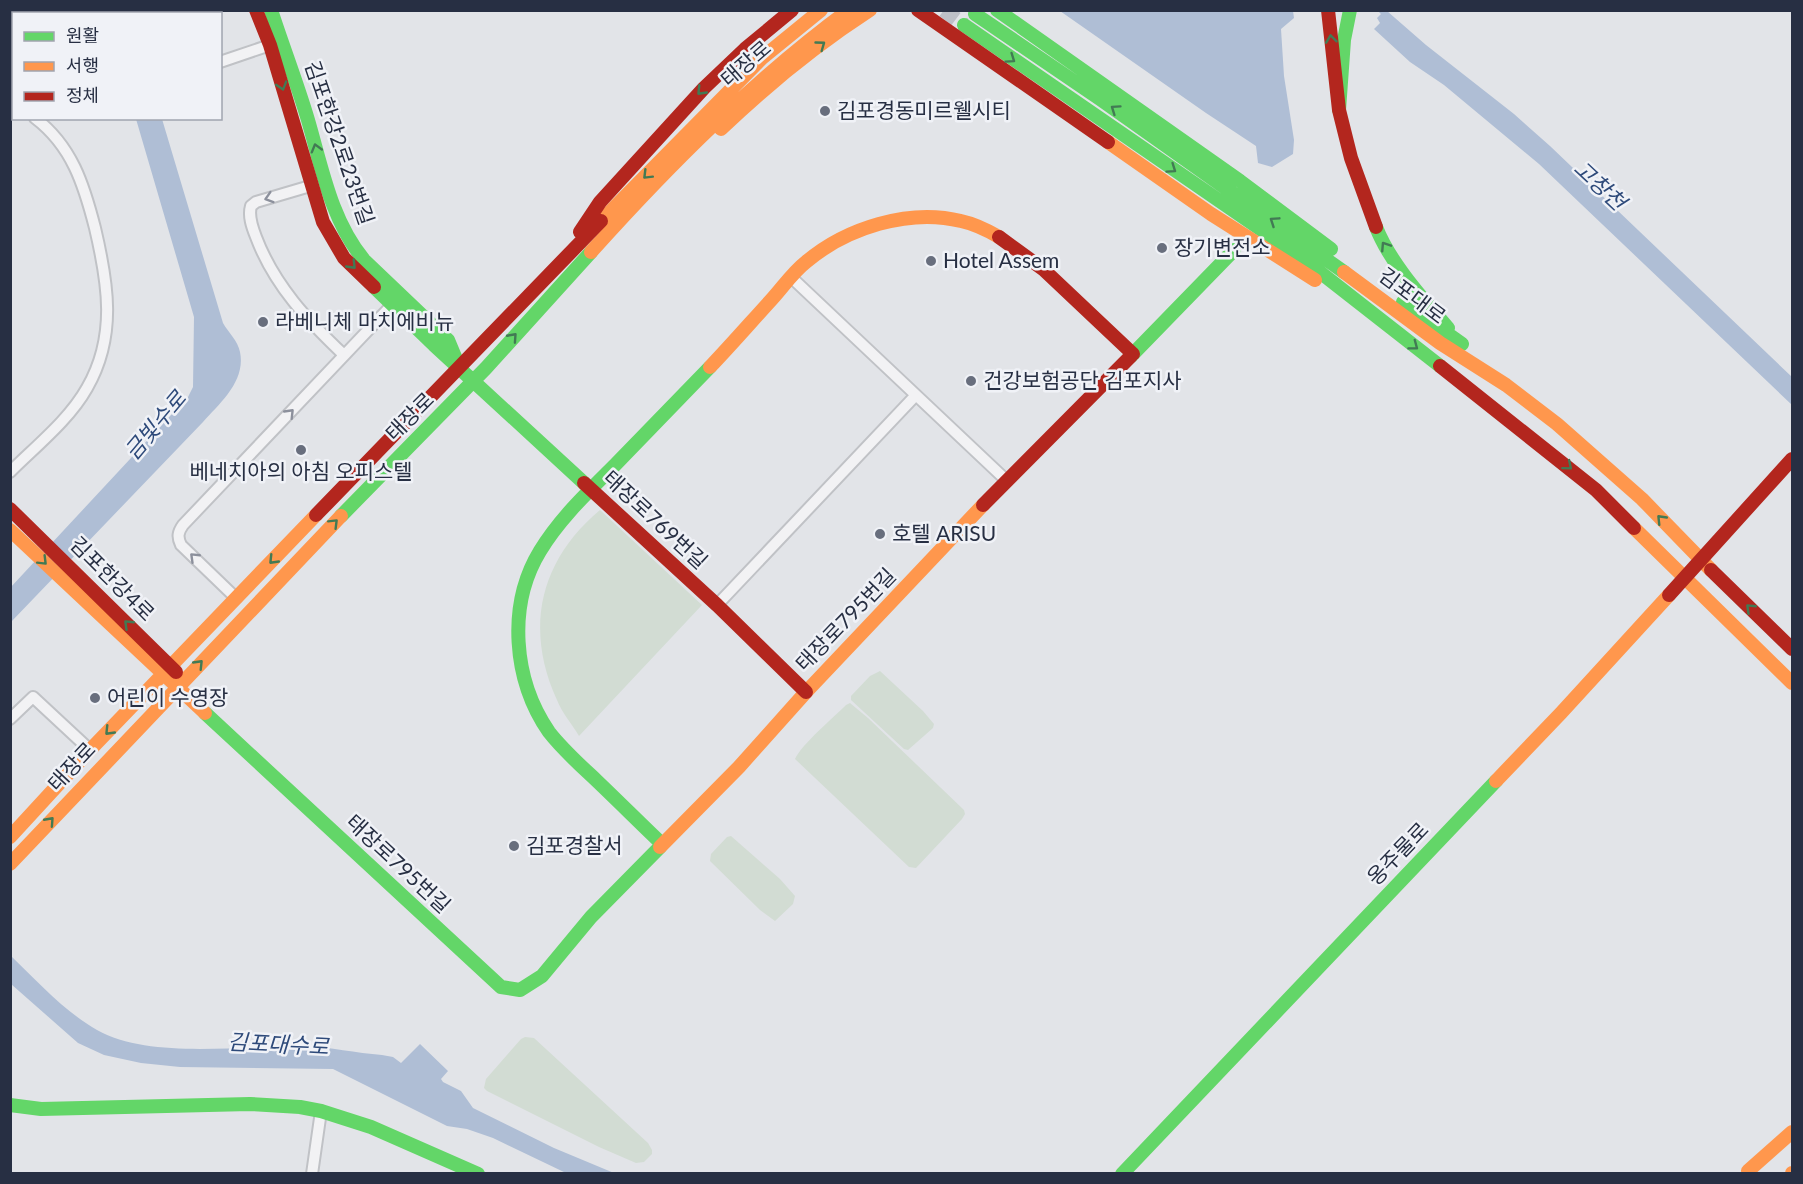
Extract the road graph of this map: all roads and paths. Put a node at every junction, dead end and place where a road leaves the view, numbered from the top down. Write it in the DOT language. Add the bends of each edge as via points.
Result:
graph roads {
  1 [pos="256,10"];
  2 [pos="271,10"];
  3 [pos="792,10"];
  4 [pos="849,10"];
  5 [pos="870,10"];
  6 [pos="918,10"];
  7 [pos="997,10"];
  8 [pos="1328,10"];
  9 [pos="1350,10"];
  10 [pos="816,14"];
  11 [pos="975,14"];
  12 [pos="964,25"];
  13 [pos="276,43"];
  14 [pos="222,61"];
  15 [pos="1340,110"];
  16 [pos="37,120"];
  17 [pos="326,181"];
  18 [pos="311,185"];
  19 [pos="1219,218"];
  20 [pos="1269,249"];
  21 [pos="1234,250"];
  22 [pos="562,260"];
  23 [pos="576,268"];
  24 [pos="792,278"];
  25 [pos="392,305"];
  26 [pos="1388,327"];
  27 [pos="1462,344"];
  28 [pos="1133,354"];
  29 [pos="344,355"];
  30 [pos="460,367"];
  31 [pos="474,381"];
  32 [pos="1506,385"];
  33 [pos="916,395"];
  34 [pos="1792,459"];
  35 [pos="10,472"];
  36 [pos="1006,480"];
  37 [pos="591,489"];
  38 [pos="10,509"];
  39 [pos="13,532"];
  40 [pos="1702,561"];
  41 [pos="1686,578"];
  42 [pos="236,598"];
  43 [pos="717,605"];
  44 [pos="1792,649"];
  45 [pos="167,670"];
  46 [pos="180,683"];
  47 [pos="1792,683"];
  48 [pos="806,692"];
  49 [pos="10,719"];
  50 [pos="90,750"];
  51 [pos="10,837"];
  52 [pos="662,844"];
  53 [pos="10,864"];
  54 [pos="10,1105"];
  55 [pos="321,1111"];
  56 [pos="1792,1132"];
  57 [pos="1792,1146"];
  58 [pos="1746,1172"];
  59 [pos="312,1173"];
  60 [pos="478,1173"];
  61 [pos="1122,1173"];
  1 -- 13 [label="main road, 김포한강2로23번길"];
  2 -- 13 [label="main road, 김포한강2로23번길"];
  3 -- 22 [label="main road, one-way" via="704,88 600,202"];
  4 -- 23 [label="main road, 태장로" via="737,99"];
  23 -- 5 [label="main road, one-way" via="624,230 746,105"];
  6 -- 19 [label="main road, 김포대로"];
  7 -- 27 [label="main road, 김포대로"];
  15 -- 8 [label="main road, one-way"];
  9 -- 15 [label="main road"];
  10 -- 22 [label="main road, 태장로, one-way" via="762,58"];
  32 -- 11 [label="main road, 김포대로, one-way" via="1440,343 1299,239"];
  12 -- 26 [label="main road, 김포대로, one-way" via="1298,255"];
  13 -- 14 [label="street"];
  17 -- 13 [label="main road, 김포한강2로23번길, one-way"];
  13 -- 18 [label="main road, 김포한강2로23번길, one-way"];
  27 -- 15 [label="main road, one-way" via="1416,290 1381,240 1351,158"];
  16 -- 35 [label="street" via="68,152 88,199 106,274 107,319 102,353 87,387 67,414"];
  17 -- 18 [label="street"];
  17 -- 30 [label="main road, 김포한강2로23번길" via="337,219 353,247 448,340"];
  18 -- 25 [label="main road, 김포한강2로23번길, one-way" via="335,245"];
  18 -- 29 [label="street, one-way" via="256,202 251,206 250,220 277,280 311,323"];
  19 -- 20 [label="main road, 김포대로"];
  19 -- 21 [label="main road" via="1230,232"];
  20 -- 21 [label="main road"];
  20 -- 26 [label="main road, 김포대로"];
  21 -- 28 [label="main road, 태장로795번길"];
  22 -- 30 [label="main road, 태장로"];
  31 -- 23 [label="main road, 태장로, one-way"];
  24 -- 28 [label="main road" via="819,250 869,227 916,217 975,224 1017,247"];
  24 -- 33 [label="street"];
  24 -- 37 [label="main road"];
  25 -- 29 [label="street"];
  25 -- 30 [label="main road, 김포한강2로23번길"];
  26 -- 41 [label="main road, 김포대로, one-way" via="1588,483"];
  27 -- 32 [label="main road"];
  28 -- 36 [label="main road, 태장로795번길"];
  42 -- 29 [label="street, one-way" via="181,545 179,532"];
  30 -- 31 [label="main road, 태장로769번길"];
  30 -- 42 [label="main road, 태장로, one-way"];
  31 -- 37 [label="main road, 태장로769번길"];
  46 -- 31 [label="main road, 태장로, one-way"];
  40 -- 32 [label="main road, 김포대로, one-way" via="1642,499"];
  33 -- 36 [label="street"];
  33 -- 43 [label="street"];
  34 -- 40 [label="main road, 옹주물로"];
  36 -- 48 [label="main road, 태장로795번길"];
  37 -- 43 [label="main road, 태장로769번길"];
  37 -- 52 [label="main road" via="545,544 525,584 519,630 524,676 551,734"];
  45 -- 38 [label="main road, 김포한강4로, one-way"];
  39 -- 45 [label="main road, 김포한강4로, one-way" via="71,589"];
  40 -- 41 [label="main road, 옹주물로"];
  44 -- 40 [label="main road, 김포대로, one-way"];
  41 -- 47 [label="main road, 김포대로"];
  41 -- 61 [label="main road, 옹주물로"];
  42 -- 45 [label="main road, 태장로"];
  43 -- 48 [label="main road, 태장로769번길"];
  45 -- 46 [label="main road, 김포한강4로"];
  45 -- 50 [label="main road, 태장로, one-way"];
  46 -- 52 [label="main road, 태장로795번길" via="508,981 517,981 534,971"];
  53 -- 46 [label="main road, 태장로, one-way"];
  48 -- 52 [label="main road, 태장로795번길"];
  49 -- 50 [label="street" via="33,697"];
  50 -- 51 [label="main road, 태장로"];
  54 -- 55 [label="main road" via="41,1109 275,1104"];
  55 -- 59 [label="street"];
  55 -- 60 [label="main road" via="371,1127"];
  56 -- 58 [label="main road"];
  57 -- 58 [label="main road"];
}
